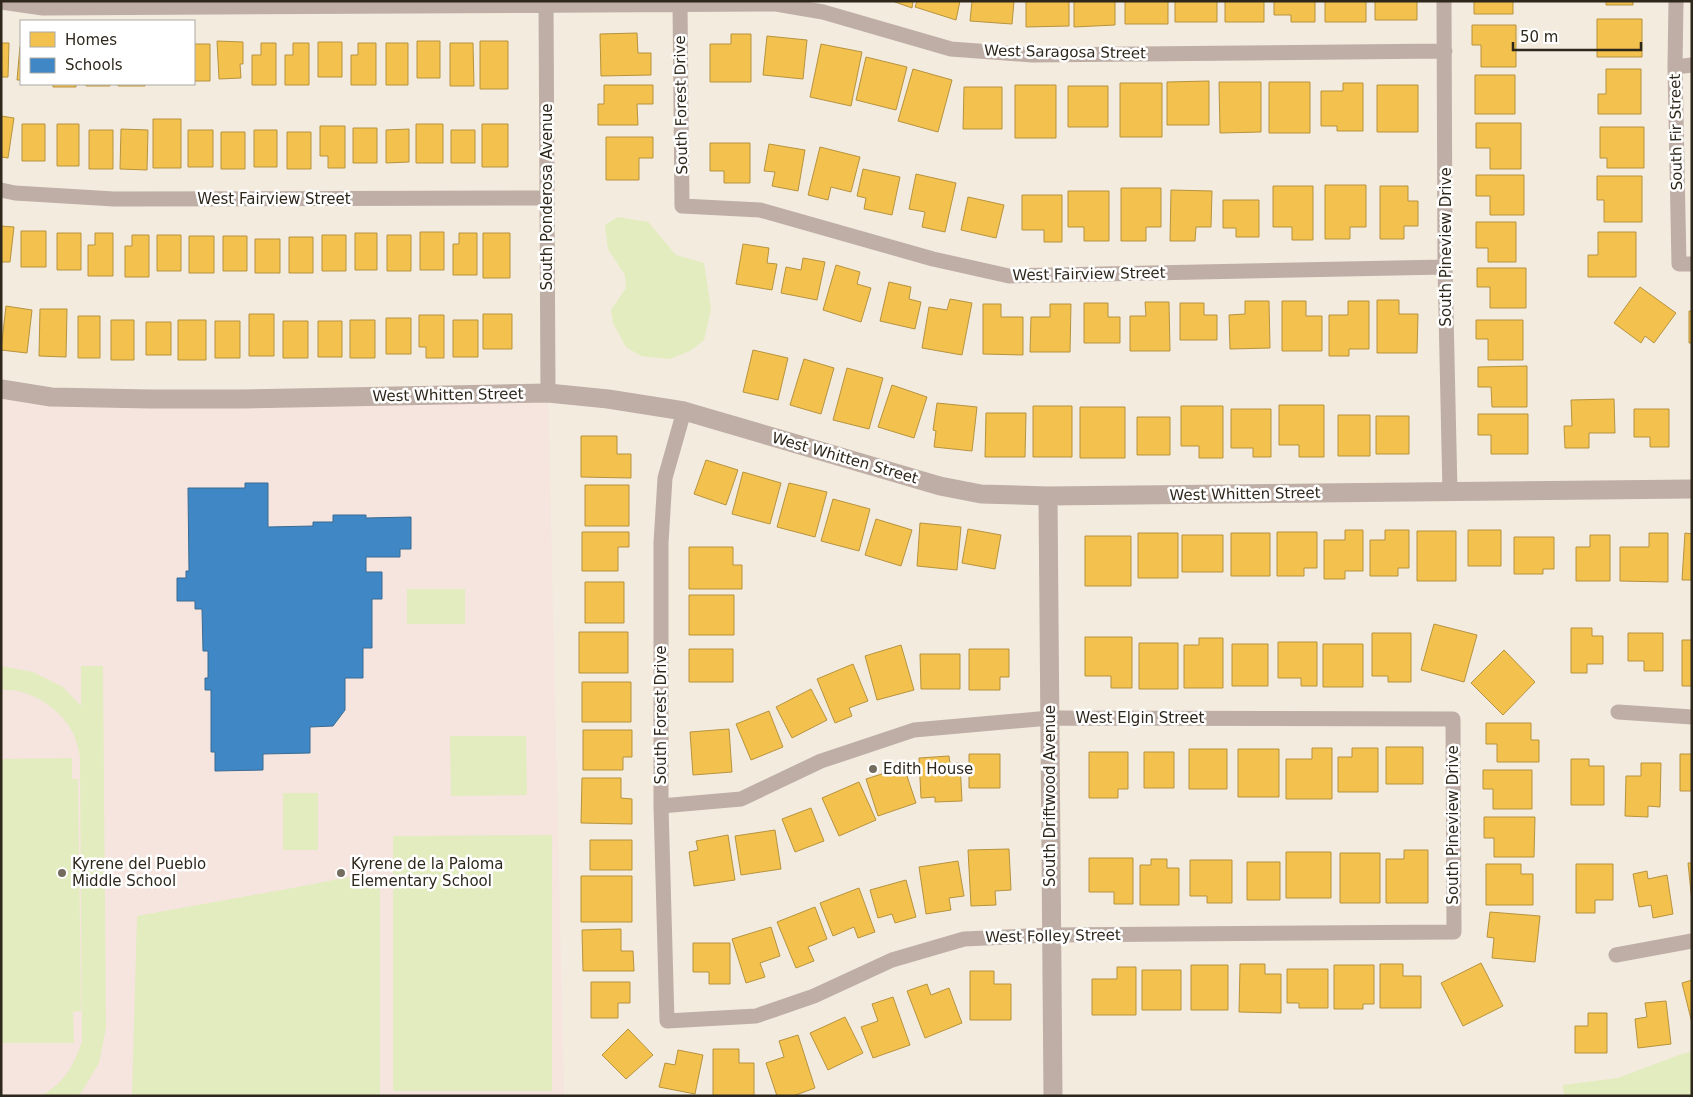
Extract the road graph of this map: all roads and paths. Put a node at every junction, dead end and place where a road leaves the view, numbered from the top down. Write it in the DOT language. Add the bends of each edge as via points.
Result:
graph roads {
  1 [pos="1444,1"];
  2 [pos="1676,1"];
  3 [pos="1,2"];
  4 [pos="546,3"];
  5 [pos="680,4"];
  6 [pos="1445,51"];
  7 [pos="1692,65"];
  8 [pos="1675,67"];
  9 [pos="1,190"];
  10 [pos="547,198"];
  11 [pos="682,206"];
  12 [pos="1685,264"];
  13 [pos="1445,267"];
  14 [pos="1,389"];
  15 [pos="548,392"];
  16 [pos="684,411"];
  17 [pos="1692,489"];
  18 [pos="1450,492"];
  19 [pos="1048,496"];
  20 [pos="1618,712"];
  21 [pos="1692,717"];
  22 [pos="1050,718"];
  23 [pos="1452,719"];
  24 [pos="661,806"];
  25 [pos="1454,932"];
  26 [pos="1051,935"];
  27 [pos="1692,941"];
  28 [pos="1616,955"];
  29 [pos="667,1021"];
  30 [pos="1053,1096"];
  1 -- 6 [label="street, South Pineview Drive"];
  2 -- 8 [label="street, South Fir Street"];
  3 -- 4 [label="street, West Saragosa Street" via="43,8"];
  4 -- 5 [label="street, West Saragosa Street"];
  4 -- 10 [label="street, South Ponderosa Avenue"];
  5 -- 6 [label="street, West Saragosa Street" via="776,4 823,12 951,49 1032,54"];
  5 -- 11 [label="street, South Forest Drive"];
  6 -- 13 [label="street, South Pineview Drive"];
  7 -- 8 [label="street"];
  8 -- 12 [label="street, South Fir Street"];
  9 -- 10 [label="street, West Fairview Street" via="114,199"];
  10 -- 15 [label="street, South Ponderosa Avenue"];
  11 -- 13 [label="street, West Fairview Street" via="760,210 932,259 1009,276"];
  13 -- 18 [label="street, South Pineview Drive"];
  14 -- 15 [label="street, West Whitten Street" via="51,397 150,399"];
  15 -- 16 [label="street, West Whitten Street"];
  16 -- 19 [label="street, West Whitten Street" via="940,486 981,494"];
  16 -- 24 [label="street, South Forest Drive" via="665,478 661,543"];
  17 -- 18 [label="street, West Whitten Street"];
  18 -- 19 [label="street, West Whitten Street"];
  19 -- 22 [label="street, South Driftwood Avenue"];
  20 -- 21 [label="street"];
  22 -- 23 [label="street, West Elgin Street"];
  22 -- 24 [label="street, West Elgin Street" via="914,730 821,761 741,799"];
  22 -- 26 [label="street, South Driftwood Avenue"];
  23 -- 25 [label="street, South Pineview Drive"];
  24 -- 29 [label="street, South Forest Drive"];
  25 -- 26 [label="street, West Folley Street"];
  26 -- 29 [label="street, West Folley Street" via="964,939 892,960 814,996 756,1016"];
  26 -- 30 [label="street, South Driftwood Avenue"];
  27 -- 28 [label="street"];
}
